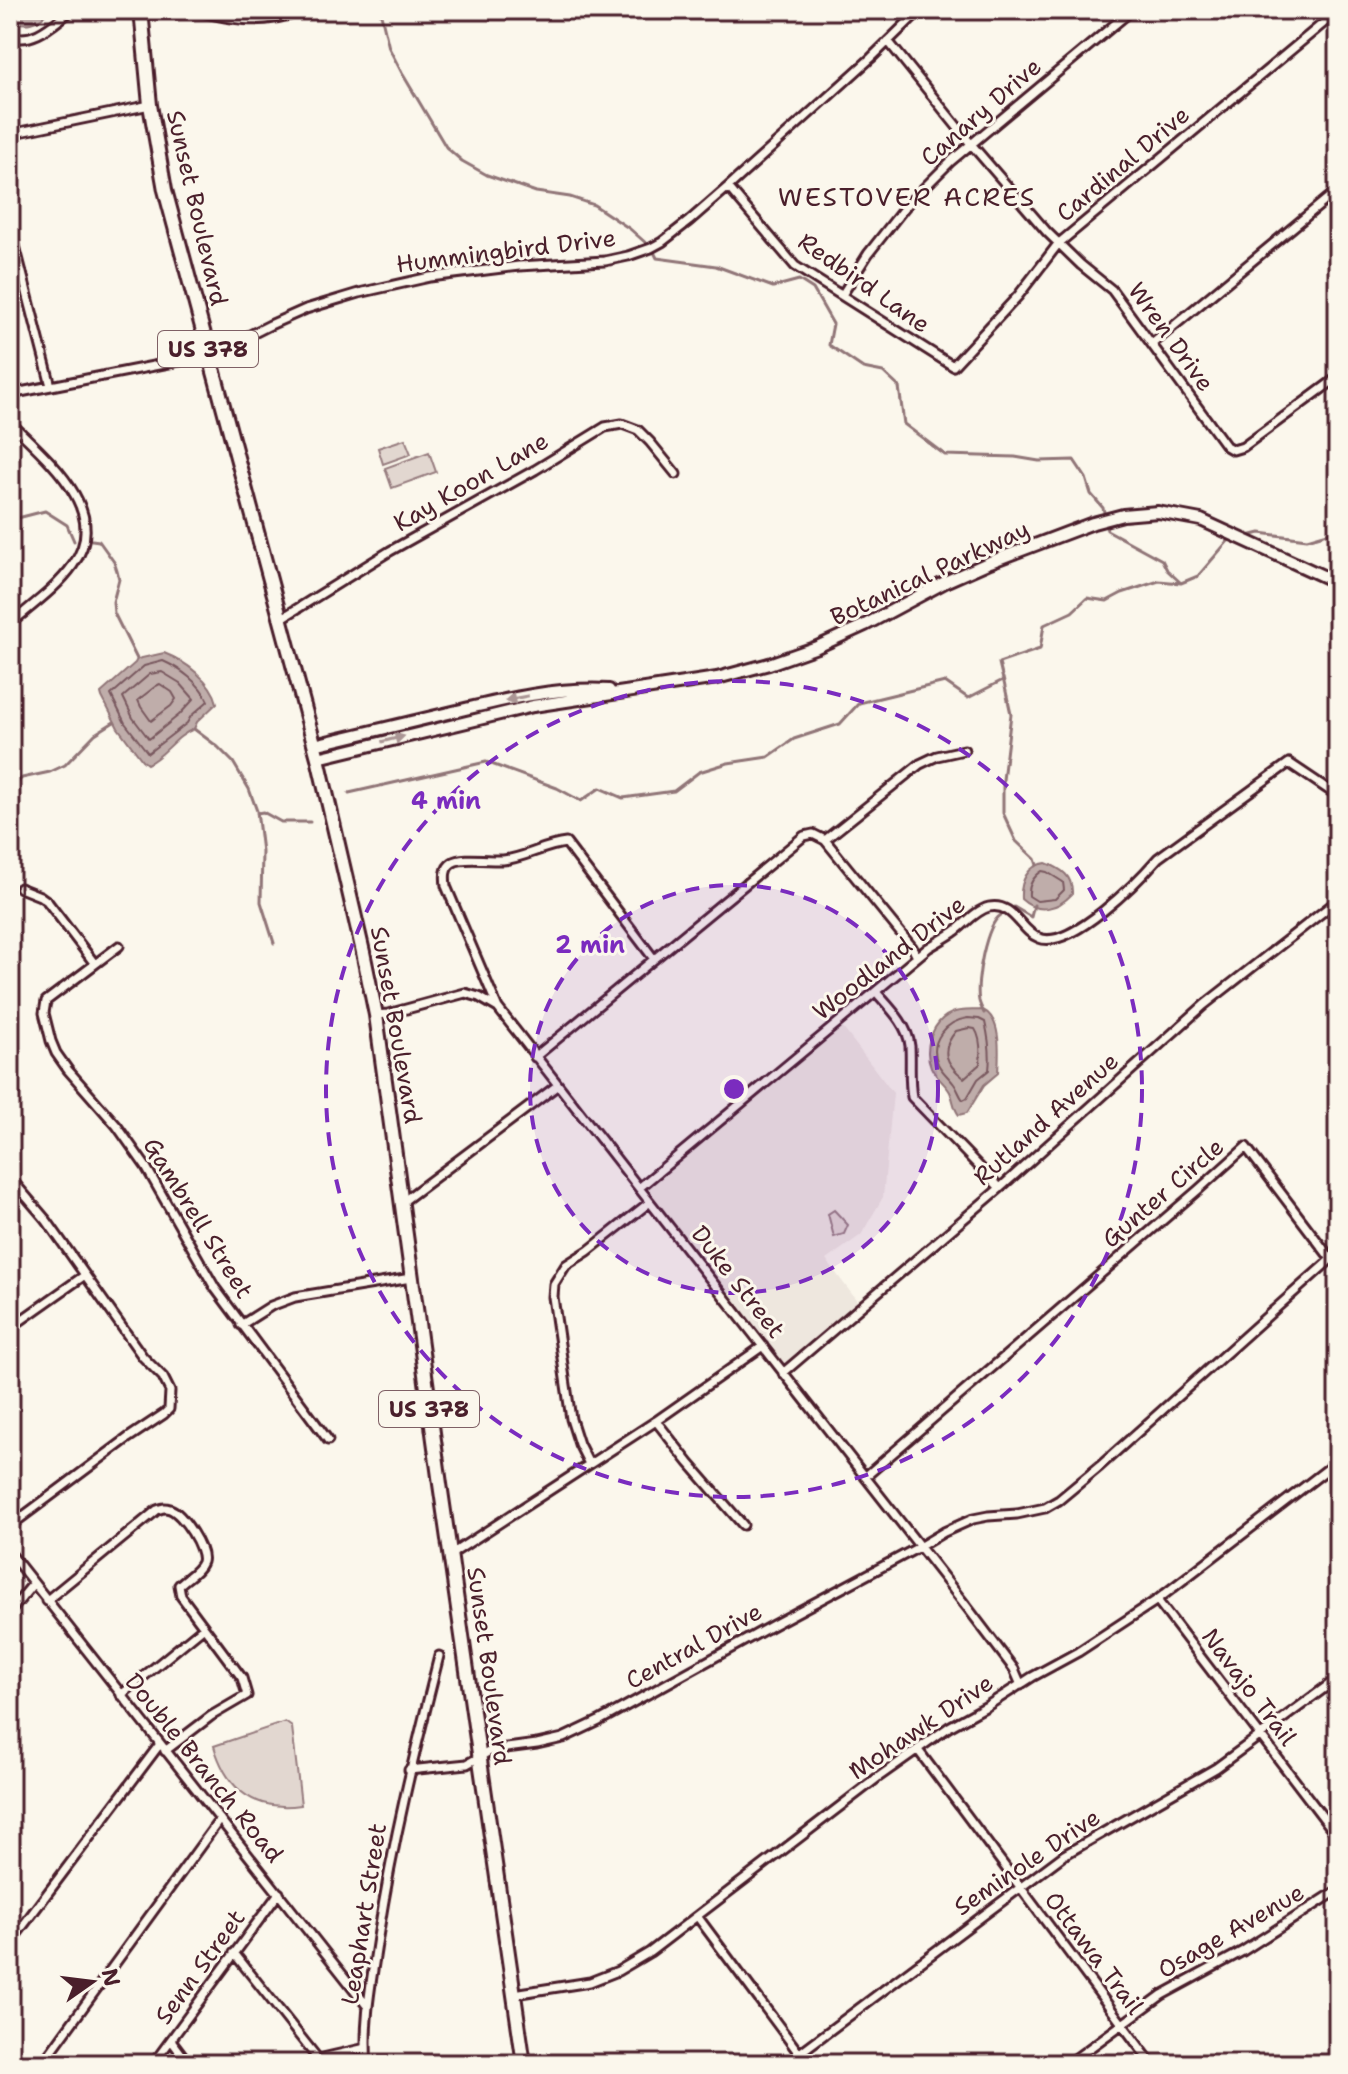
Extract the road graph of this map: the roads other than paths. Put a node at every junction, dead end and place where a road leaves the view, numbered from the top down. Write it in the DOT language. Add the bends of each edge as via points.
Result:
graph roads {
  1 [pos="72,10"];
  2 [pos="141,10"];
  3 [pos="192,10"];
  4 [pos="307,10"];
  5 [pos="920,10"];
  6 [pos="1132,10"];
  7 [pos="1338,11"];
  8 [pos="10,36"];
  9 [pos="888,41"];
  10 [pos="150,105"];
  11 [pos="10,134"];
  12 [pos="971,144"];
  13 [pos="728,187"];
  14 [pos="1338,190"];
  15 [pos="10,226"];
  16 [pos="1058,244"];
  17 [pos="842,295"];
  18 [pos="1152,344"];
  19 [pos="210,355"];
  20 [pos="953,366"];
  21 [pos="1338,377"];
  22 [pos="51,386"];
  23 [pos="10,394"];
  24 [pos="10,422"];
  25 [pos="676,474"];
  26 [pos="1338,583"];
  27 [pos="279,620"];
  28 [pos="10,624"];
  29 [pos="964,750"];
  30 [pos="316,752"];
  31 [pos="1338,796"];
  32 [pos="825,840"];
  33 [pos="20,888"];
  34 [pos="1338,900"];
  35 [pos="119,946"];
  36 [pos="917,957"];
  37 [pos="654,959"];
  38 [pos="95,964"];
  39 [pos="876,992"];
  40 [pos="498,1008"];
  41 [pos="376,1015"];
  42 [pos="535,1057"];
  43 [pos="558,1085"];
  44 [pos="11,1180"];
  45 [pos="639,1188"];
  46 [pos="1000,1188"];
  47 [pos="650,1202"];
  48 [pos="401,1203"];
  49 [pos="85,1275"];
  50 [pos="411,1278"];
  51 [pos="241,1325"];
  52 [pos="10,1328"];
  53 [pos="763,1346"];
  54 [pos="783,1373"];
  55 [pos="656,1421"];
  56 [pos="328,1440"];
  57 [pos="1338,1461"];
  58 [pos="589,1464"];
  59 [pos="865,1477"];
  60 [pos="743,1525"];
  61 [pos="10,1526"];
  62 [pos="919,1547"];
  63 [pos="10,1553"];
  64 [pos="450,1555"];
  65 [pos="33,1584"];
  66 [pos="1157,1600"];
  67 [pos="46,1601"];
  68 [pos="10,1612"];
  69 [pos="204,1627"];
  70 [pos="439,1656"];
  71 [pos="1338,1678"];
  72 [pos="1021,1685"];
  73 [pos="121,1695"];
  74 [pos="1261,1736"];
  75 [pos="163,1748"];
  76 [pos="918,1750"];
  77 [pos="480,1756"];
  78 [pos="409,1770"];
  79 [pos="220,1819"];
  80 [pos="1338,1837"];
  81 [pos="1020,1886"];
  82 [pos="1338,1890"];
  83 [pos="279,1893"];
  84 [pos="697,1916"];
  85 [pos="10,1943"];
  86 [pos="234,1953"];
  87 [pos="514,1994"];
  88 [pos="368,2007"];
  89 [pos="1122,2024"];
  90 [pos="171,2040"];
  91 [pos="366,2048"];
  92 [pos="799,2053"];
  93 [pos="317,2061"];
  94 [pos="42,2064"];
  95 [pos="153,2064"];
  96 [pos="189,2064"];
  97 [pos="367,2064"];
  98 [pos="524,2064"];
  99 [pos="785,2064"];
  100 [pos="807,2064"];
  101 [pos="1068,2064"];
  102 [pos="1152,2064"];
  1 -- 8 [label="street" via="30,37"];
  2 -- 10 [label="main road, Sunset Boulevard / US 378"];
  3 -- 4 [label="street" via="252,21"];
  5 -- 9 [label="street, Hummingbird Drive"];
  6 -- 12 [label="street, Canary Drive"];
  7 -- 16 [label="street, Cardinal Drive"];
  9 -- 12 [label="street, Wren Drive"];
  9 -- 13 [label="street, Hummingbird Drive"];
  10 -- 11 [label="street"];
  10 -- 19 [label="main road, Sunset Boulevard / US 378" via="165,190"];
  12 -- 16 [label="street, Wren Drive"];
  12 -- 17 [label="street, Canary Drive" via="905,207"];
  13 -- 17 [label="street, Redbird Lane" via="795,266"];
  13 -- 19 [label="street, Hummingbird Drive" via="662,242 628,256 430,277 359,293 306,309"];
  14 -- 18 [label="street"];
  15 -- 22 [label="street"];
  16 -- 18 [label="street, Wren Drive" via="1112,290"];
  16 -- 20 [label="street, Cardinal Drive"];
  17 -- 20 [label="street, Redbird Lane"];
  18 -- 21 [label="street, Wren Drive" via="1233,450"];
  19 -- 22 [label="street, Hummingbird Drive"];
  19 -- 27 [label="main road, Sunset Boulevard / US 378"];
  22 -- 23 [label="street, Hummingbird Drive"];
  24 -- 28 [label="street" via="70,486 85,527 73,566"];
  25 -- 27 [label="street, Kay Koon Lane" via="638,430 622,424 605,427"];
  26 -- 30 [label="street, Botanical Parkway" via="1191,518 1133,513 969,571 865,625 781,660 717,678 533,706"];
  27 -- 30 [label="main road, Sunset Boulevard / US 378"];
  29 -- 32 [label="street" via="920,764"];
  30 -- 41 [label="main road, Sunset Boulevard / US 378"];
  31 -- 36 [label="street, Woodland Drive" via="1289,763 1158,858 1141,879 1068,935 1040,939 1011,913 991,907"];
  32 -- 36 [label="street"];
  32 -- 37 [label="street" via="804,836"];
  33 -- 38 [label="street" via="47,901"];
  34 -- 46 [label="street, Rutland Avenue" via="1204,1005"];
  35 -- 38 [label="street"];
  36 -- 39 [label="street, Woodland Drive"];
  37 -- 40 [label="street, Duke Street" via="566,843 505,860 452,862 446,886"];
  37 -- 42 [label="street"];
  38 -- 51 [label="street, Gambrell Street" via="46,1001 51,1041 146,1167"];
  39 -- 45 [label="street, Woodland Drive"];
  39 -- 46 [label="street" via="910,1043 912,1097"];
  40 -- 41 [label="street" via="465,993"];
  40 -- 42 [label="street, Duke Street"];
  41 -- 48 [label="main road, Sunset Boulevard / US 378"];
  42 -- 43 [label="street, Duke Street"];
  43 -- 45 [label="street, Duke Street"];
  43 -- 48 [label="street"];
  44 -- 49 [label="street"];
  45 -- 47 [label="street, Duke Street"];
  46 -- 54 [label="street, Rutland Avenue"];
  47 -- 53 [label="street, Duke Street"];
  47 -- 58 [label="street" via="566,1265 554,1284 571,1419"];
  48 -- 50 [label="main road, Sunset Boulevard / US 378"];
  49 -- 52 [label="street"];
  49 -- 61 [label="street" via="163,1377 170,1391 169,1409"];
  50 -- 51 [label="street" via="295,1297"];
  50 -- 64 [label="main road, Sunset Boulevard / US 378"];
  51 -- 56 [label="street, Gambrell Street"];
  53 -- 54 [label="street, Duke Street"];
  53 -- 55 [label="street"];
  54 -- 59 [label="street, Duke Street"];
  55 -- 58 [label="street"];
  55 -- 60 [label="street"];
  57 -- 66 [label="street, Mohawk Drive"];
  58 -- 64 [label="street"];
  59 -- 62 [label="street, Duke Street"];
  59 -- 62 [label="street, Gunter Circle" via="1246,1147 1331,1259 1059,1500 1033,1512 973,1519"];
  62 -- 72 [label="street, Duke Street"];
  62 -- 77 [label="street, Central Drive" via="599,1721 563,1738"];
  63 -- 65 [label="street, Double Branch Road"];
  64 -- 77 [label="main road, Sunset Boulevard / US 378"];
  65 -- 67 [label="street, Double Branch Road"];
  65 -- 68 [label="street"];
  66 -- 72 [label="street, Mohawk Drive"];
  66 -- 74 [label="street, Navajo Trail"];
  67 -- 69 [label="street" via="157,1510 172,1509 202,1552 200,1567 179,1585"];
  67 -- 73 [label="street, Double Branch Road"];
  69 -- 73 [label="street"];
  69 -- 75 [label="street" via="242,1678 247,1695"];
  70 -- 78 [label="street, Leaphart Street"];
  71 -- 74 [label="street, Seminole Drive"];
  72 -- 76 [label="street, Mohawk Drive"];
  73 -- 75 [label="street, Double Branch Road"];
  74 -- 80 [label="street, Navajo Trail"];
  74 -- 81 [label="street, Seminole Drive"];
  75 -- 79 [label="street, Double Branch Road"];
  75 -- 85 [label="street"];
  76 -- 81 [label="street, Ottawa Trail"];
  76 -- 84 [label="street, Mohawk Drive"];
  77 -- 78 [label="street" via="467,1764"];
  77 -- 87 [label="main road, Sunset Boulevard / US 378"];
  78 -- 88 [label="street, Leaphart Street"];
  79 -- 83 [label="street, Double Branch Road"];
  79 -- 94 [label="street"];
  81 -- 89 [label="street, Ottawa Trail"];
  81 -- 92 [label="street, Seminole Drive"];
  82 -- 89 [label="street, Osage Avenue"];
  83 -- 86 [label="street, Senn Street"];
  83 -- 88 [label="street, Double Branch Road"];
  84 -- 87 [label="street, Mohawk Drive" via="650,1952 603,1978"];
  84 -- 92 [label="street"];
  86 -- 90 [label="street, Senn Street"];
  86 -- 93 [label="street"];
  87 -- 98 [label="main road, Sunset Boulevard / US 378"];
  88 -- 91 [label="street, Leaphart Street"];
  89 -- 101 [label="street, Osage Avenue"];
  89 -- 102 [label="street, Ottawa Trail"];
  90 -- 95 [label="street, Senn Street"];
  90 -- 96 [label="street"];
  91 -- 93 [label="street"];
  91 -- 97 [label="street, Leaphart Street"];
  92 -- 99 [label="street, Seminole Drive"];
  92 -- 100 [label="street"];
}
